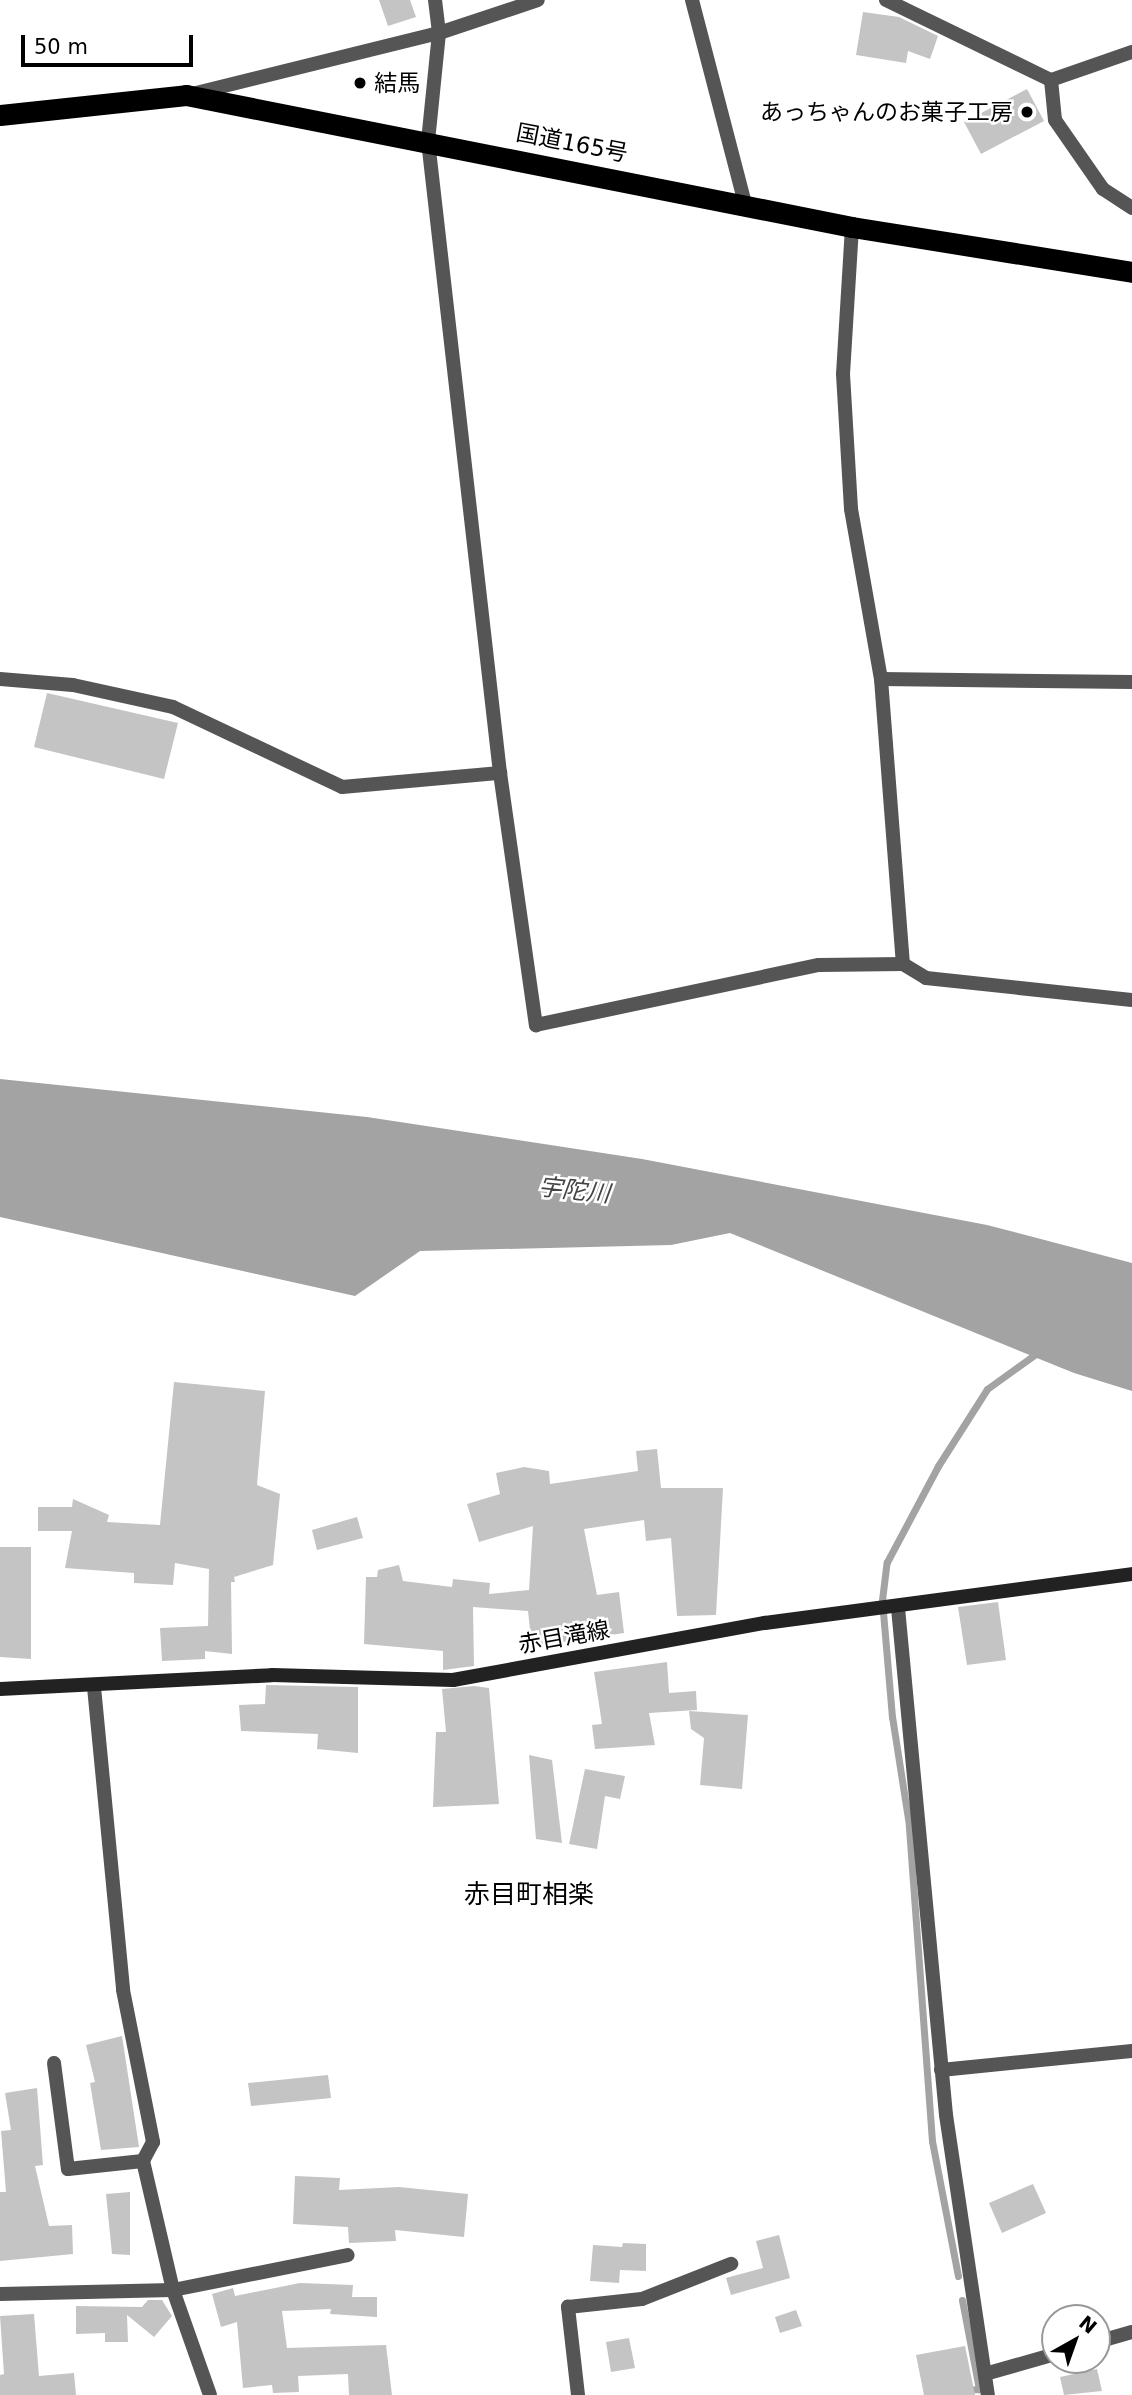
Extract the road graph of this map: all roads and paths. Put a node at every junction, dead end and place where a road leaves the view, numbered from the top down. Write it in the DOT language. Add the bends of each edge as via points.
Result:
graph roads {
  1 [pos="435,0"];
  2 [pos="538,0"];
  3 [pos="692,0"];
  4 [pos="886,0"];
  5 [pos="439,33"];
  6 [pos="1132,52"];
  7 [pos="1051,80"];
  8 [pos="187,95"];
  9 [pos="0,115"];
  10 [pos="428,141"];
  11 [pos="746,204"];
  12 [pos="1132,208"];
  13 [pos="852,227"];
  14 [pos="1132,272"];
  15 [pos="0,678"];
  16 [pos="881,679"];
  17 [pos="1132,682"];
  18 [pos="500,773"];
  19 [pos="903,964"];
  20 [pos="1132,1000"];
  21 [pos="1132,1574"];
  22 [pos="898,1608"];
  23 [pos="94,1687"];
  24 [pos="0,1689"];
  25 [pos="1132,2051"];
  26 [pos="54,2063"];
  27 [pos="942,2070"];
  28 [pos="144,2161"];
  29 [pos="348,2255"];
  30 [pos="730,2264"];
  31 [pos="173,2290"];
  32 [pos="0,2294"];
  33 [pos="1132,2332"];
  34 [pos="1111,2338"];
  35 [pos="1041,2358"];
  36 [pos="985,2374"];
  37 [pos="211,2395"];
  38 [pos="578,2395"];
  39 [pos="988,2395"];
  1 -- 5 [label="street"];
  2 -- 5 [label="street"];
  3 -- 11 [label="street"];
  4 -- 7 [label="street"];
  5 -- 8 [label="street"];
  5 -- 10 [label="street"];
  6 -- 7 [label="street"];
  7 -- 12 [label="street" via="1055,120 1103,188"];
  8 -- 9 [label="highway, 国道165号"];
  8 -- 10 [label="highway, 国道165号"];
  10 -- 11 [label="highway, 国道165号"];
  10 -- 18 [label="street"];
  11 -- 13 [label="highway, 国道165号"];
  13 -- 14 [label="highway, 国道165号"];
  13 -- 16 [label="street" via="843,374 851,509"];
  15 -- 18 [label="street" via="73,685 173,708 342,787"];
  16 -- 17 [label="street"];
  16 -- 19 [label="street"];
  18 -- 19 [label="street" via="536,1025 819,965"];
  19 -- 20 [label="street" via="926,978"];
  21 -- 22 [label="main road, 赤目滝線"];
  22 -- 23 [label="main road, 赤目滝線" via="765,1623 453,1680 272,1675"];
  22 -- 27 [label="street"];
  23 -- 24 [label="main road, 赤目滝線"];
  23 -- 28 [label="street" via="123,1990 153,2142"];
  25 -- 27 [label="street"];
  26 -- 28 [label="street" via="68,2169"];
  27 -- 36 [label="street"];
  28 -- 31 [label="street"];
  29 -- 31 [label="street"];
  30 -- 38 [label="street" via="642,2299 568,2307"];
  31 -- 32 [label="street"];
  31 -- 37 [label="street"];
  33 -- 34 [label="street"];
  35 -- 36 [label="street"];
  36 -- 39 [label="street"];
}
